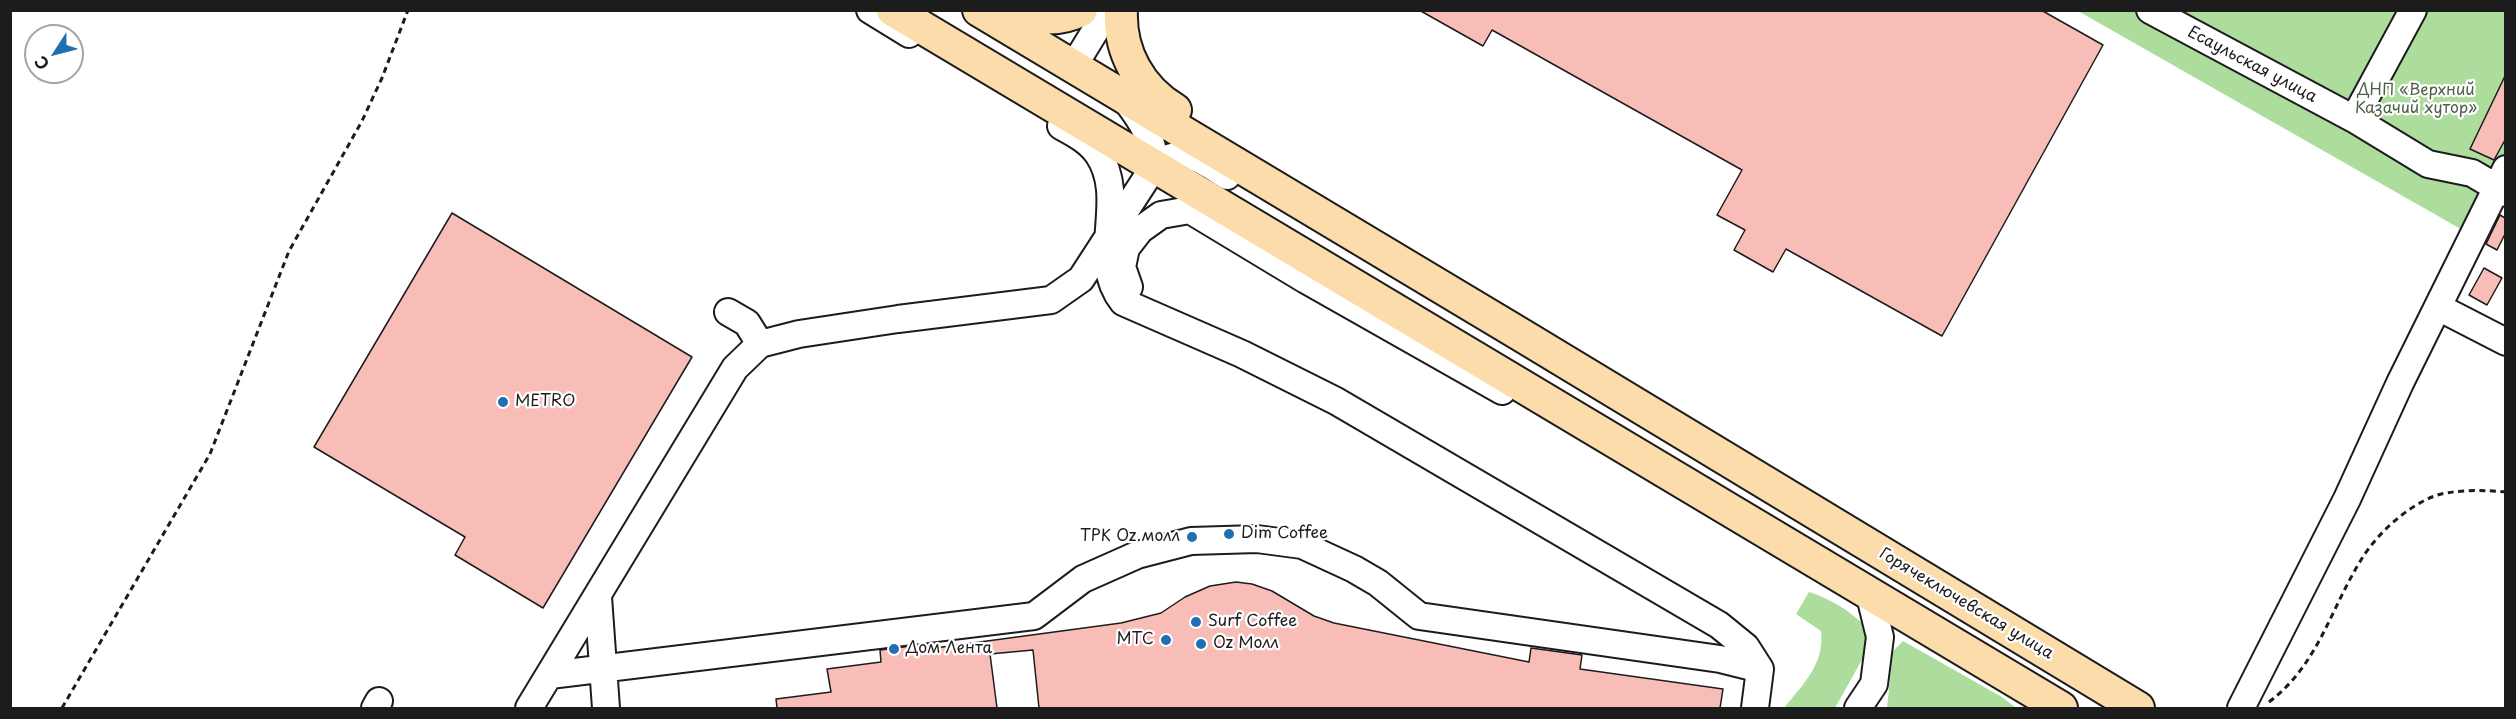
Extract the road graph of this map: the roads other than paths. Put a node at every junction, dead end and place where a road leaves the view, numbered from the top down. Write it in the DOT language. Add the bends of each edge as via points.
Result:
graph roads {
  1 [pos="870,10"];
  2 [pos="893,10"];
  3 [pos="928,10"];
  4 [pos="979,10"];
  5 [pos="1014,10"];
  6 [pos="1081,10"];
  7 [pos="1108,10"];
  8 [pos="1120,10"];
  9 [pos="2150,10"];
  10 [pos="2413,10"];
  11 [pos="1073,67"];
  12 [pos="1123,96"];
  13 [pos="2354,119"];
  14 [pos="1110,138"];
  15 [pos="1155,165"];
  16 [pos="2502,183"];
  17 [pos="1106,243"];
  18 [pos="2439,307"];
  19 [pos="728,312"];
  20 [pos="1523,336"];
  21 [pos="2505,342"];
  22 [pos="760,344"];
  23 [pos="1322,394"];
  24 [pos="1709,450"];
  25 [pos="1693,489"];
  26 [pos="1869,592"];
  27 [pos="598,604"];
  28 [pos="604,668"];
  29 [pos="1760,669"];
  30 [pos="550,675"];
  31 [pos="2091,681"];
  32 [pos="2252,707"];
  33 [pos="529,708"];
  34 [pos="606,708"];
  35 [pos="1755,708"];
  36 [pos="1858,708"];
  37 [pos="2061,708"];
  38 [pos="2138,708"];
  39 [pos="2151,708"];
  1 -- 17 [label="street" via="1081,137 1098,154 1111,193"];
  2 -- 14 [label="main road"];
  3 -- 11 [label="main road" via="1032,70 1050,74"];
  4 -- 11 [label="main road, Горячеключевская улица"];
  5 -- 6 [label="main road" via="1031,17 1049,18"];
  7 -- 11 [label="street"];
  8 -- 20 [label="main road" via="1124,43 1132,64 1141,80 1165,104 1503,306"];
  9 -- 13 [label="street, Есаульская улица"];
  10 -- 13 [label="street"];
  11 -- 12 [label="main road, Горячеключевская улица"];
  11 -- 14 [label="main road" via="1082,100"];
  12 -- 15 [label="street" via="1153,143"];
  12 -- 20 [label="main road, Горячеключевская улица"];
  13 -- 16 [label="street, Есаульская улица" via="2428,164"];
  14 -- 15 [label="main road"];
  15 -- 17 [label="street"];
  15 -- 24 [label="street" via="1168,156 1183,153 1206,162 1687,444"];
  15 -- 25 [label="main road"];
  16 -- 18 [label="street"];
  17 -- 22 [label="street" via="1081,279 1051,300 898,319"];
  17 -- 23 [label="street" via="1113,289 1124,302"];
  18 -- 21 [label="street"];
  18 -- 32 [label="street"];
  19 -- 22 [label="street" via="747,323"];
  20 -- 24 [label="main road, Горячеключевская улица"];
  22 -- 27 [label="street" via="735,368"];
  23 -- 25 [label="street" via="1311,381 1141,300 1129,286 1122,267 1126,248 1140,230 1161,215 1190,210 1665,484"];
  23 -- 29 [label="street" via="1719,626 1746,647"];
  24 -- 31 [label="main road, Горячеключевская улица"];
  25 -- 26 [label="main road"];
  26 -- 36 [label="street" via="1880,637 1874,684"];
  26 -- 37 [label="main road"];
  27 -- 28 [label="street"];
  27 -- 30 [label="street"];
  28 -- 29 [label="street" via="1034,616 1083,579 1137,555 1191,541 1239,539 1302,545 1378,583 1419,616 1720,659"];
  28 -- 30 [label="street"];
  28 -- 34 [label="street"];
  29 -- 35 [label="street"];
  30 -- 33 [label="street"];
  31 -- 38 [label="main road, Горячеключевская улица"];
  31 -- 39 [label="main road"];
}
